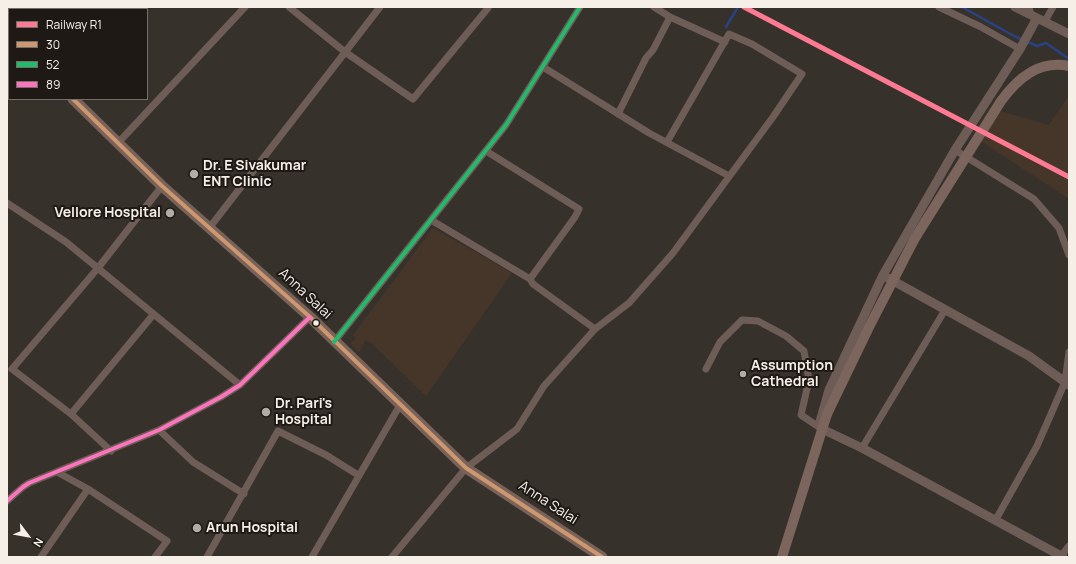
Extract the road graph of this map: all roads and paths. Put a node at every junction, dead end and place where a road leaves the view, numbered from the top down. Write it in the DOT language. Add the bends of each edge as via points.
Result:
graph roads {
  1 [pos="245,7"];
  2 [pos="289,7"];
  3 [pos="380,7"];
  4 [pos="580,7"];
  5 [pos="654,7"];
  6 [pos="939,7"];
  7 [pos="1015,7"];
  8 [pos="1053,7"];
  9 [pos="488,8"];
  10 [pos="1036,15"];
  11 [pos="670,17"];
  12 [pos="1069,34"];
  13 [pos="725,42"];
  14 [pos="1020,49"];
  15 [pos="345,51"];
  16 [pos="1069,66"];
  17 [pos="543,67"];
  18 [pos="74,100"];
  19 [pos="618,114"];
  20 [pos="667,142"];
  21 [pos="118,144"];
  22 [pos="955,150"];
  23 [pos="486,151"];
  24 [pos="729,176"];
  25 [pos="162,186"];
  26 [pos="7,203"];
  27 [pos="431,220"];
  28 [pos="210,227"];
  29 [pos="1069,255"];
  30 [pos="98,268"];
  31 [pos="883,275"];
  32 [pos="530,279"];
  33 [pos="945,310"];
  34 [pos="153,315"];
  35 [pos="310,317"];
  36 [pos="595,329"];
  37 [pos="334,342"];
  38 [pos="1069,352"];
  39 [pos="706,369"];
  40 [pos="1067,383"];
  41 [pos="240,385"];
  42 [pos="400,405"];
  43 [pos="71,414"];
  44 [pos="822,429"];
  45 [pos="159,430"];
  46 [pos="862,448"];
  47 [pos="111,451"];
  48 [pos="466,468"];
  49 [pos="57,472"];
  50 [pos="358,475"];
  51 [pos="88,489"];
  52 [pos="244,494"];
  53 [pos="7,501"];
  54 [pos="995,521"];
  55 [pos="1069,546"];
  56 [pos="41,557"];
  57 [pos="155,557"];
  58 [pos="207,557"];
  59 [pos="312,557"];
  60 [pos="392,557"];
  61 [pos="602,557"];
  62 [pos="782,557"];
  63 [pos="1062,557"];
  1 -- 21 [label="street"];
  2 -- 15 [label="street"];
  3 -- 15 [label="street"];
  4 -- 17 [label="street"];
  5 -- 11 [label="street"];
  6 -- 14 [label="street"];
  7 -- 10 [label="street"];
  8 -- 10 [label="street"];
  9 -- 15 [label="street" via="413,99"];
  10 -- 12 [label="street"];
  10 -- 14 [label="street"];
  11 -- 13 [label="street"];
  11 -- 19 [label="street"];
  13 -- 20 [label="street"];
  13 -- 24 [label="street" via="730,34 802,74"];
  14 -- 22 [label="street"];
  15 -- 28 [label="street"];
  16 -- 44 [label="main road, bridge" via="1056,64 1038,68 1014,84 1001,101 915,238 869,326"];
  17 -- 19 [label="street"];
  17 -- 23 [label="street"];
  18 -- 21 [label="main road, Anna Salai"];
  19 -- 20 [label="street"];
  20 -- 24 [label="street"];
  21 -- 25 [label="main road, Anna Salai"];
  22 -- 29 [label="street" via="1034,199 1059,228"];
  22 -- 31 [label="street"];
  23 -- 27 [label="street"];
  23 -- 32 [label="street" via="579,209"];
  24 -- 36 [label="street" via="668,258 629,303"];
  25 -- 28 [label="main road, Anna Salai"];
  25 -- 30 [label="street"];
  26 -- 30 [label="street" via="66,242"];
  27 -- 32 [label="street"];
  27 -- 37 [label="street"];
  28 -- 35 [label="main road, Anna Salai"];
  30 -- 34 [label="street"];
  30 -- 43 [label="street" via="12,369"];
  31 -- 33 [label="street"];
  31 -- 44 [label="street" via="829,390 819,421"];
  32 -- 36 [label="street" via="532,284"];
  33 -- 40 [label="street" via="1029,356"];
  33 -- 46 [label="street"];
  34 -- 41 [label="street"];
  34 -- 43 [label="street"];
  35 -- 37 [label="main road, Anna Salai"];
  35 -- 41 [label="street"];
  36 -- 48 [label="street" via="544,386 517,429"];
  37 -- 42 [label="main road, Anna Salai"];
  38 -- 40 [label="street"];
  39 -- 44 [label="street" via="720,342 742,320 758,320 786,336 804,352 809,380 801,415"];
  40 -- 54 [label="street" via="1037,446"];
  41 -- 45 [label="street"];
  42 -- 48 [label="main road, Anna Salai"];
  42 -- 50 [label="street"];
  43 -- 47 [label="street"];
  44 -- 46 [label="street"];
  44 -- 62 [label="main road"];
  45 -- 47 [label="street"];
  45 -- 52 [label="street" via="193,462"];
  46 -- 54 [label="street"];
  47 -- 49 [label="street"];
  48 -- 60 [label="street"];
  48 -- 61 [label="main road, Anna Salai"];
  49 -- 51 [label="street"];
  49 -- 53 [label="street" via="23,487"];
  50 -- 52 [label="street" via="326,455 278,431"];
  50 -- 59 [label="street"];
  51 -- 56 [label="street"];
  51 -- 57 [label="street" via="167,541"];
  52 -- 58 [label="street"];
  54 -- 63 [label="street"];
  55 -- 63 [label="street"];
}
